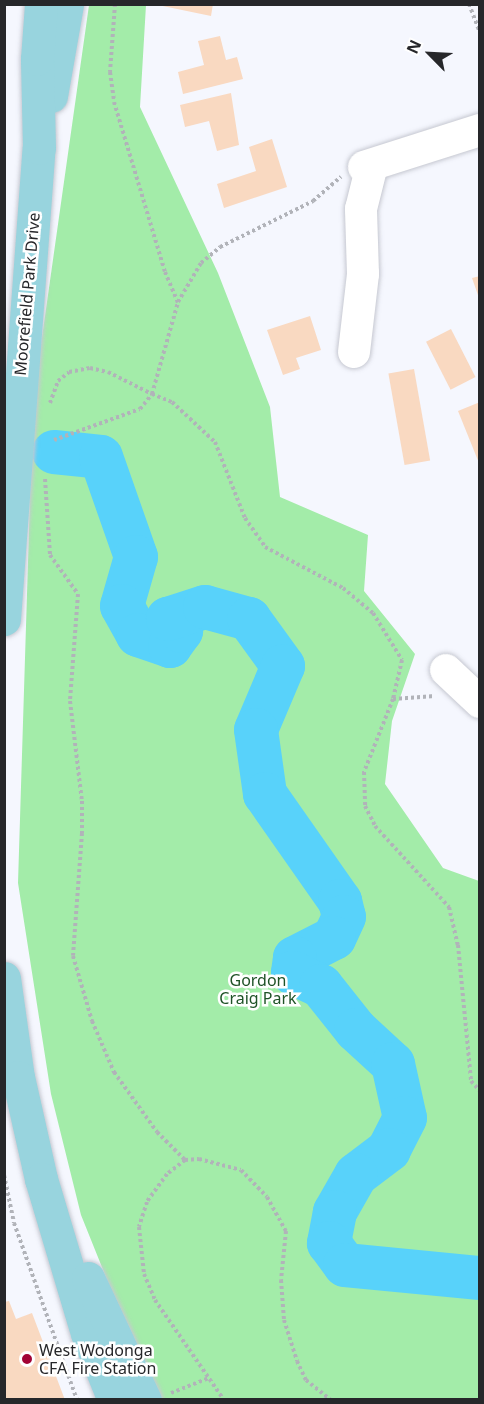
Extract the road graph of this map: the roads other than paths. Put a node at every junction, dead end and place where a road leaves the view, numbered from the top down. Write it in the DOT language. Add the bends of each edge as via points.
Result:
graph roads {
  1 [pos="41,4"];
  2 [pos="67,4"];
  3 [pos="480,130"];
  4 [pos="39,148"];
  5 [pos="354,352"];
  6 [pos="4,619"];
  7 [pos="4,978"];
  8 [pos="11,1078"];
  9 [pos="41,1179"];
  10 [pos="158,1396"];
  11 [pos="114,1400"];
  1 -- 4 [label="main road, Moorefield Park Drive" via="37,59"];
  2 -- 4 [label="main road, Moorefield Park Drive"];
  3 -- 5 [label="street" via="368,166 361,216 363,274"];
  4 -- 6 [label="main road, Moorefield Park Drive"];
  7 -- 8 [label="main road"];
  8 -- 9 [label="main road"];
  9 -- 10 [label="main road"];
  9 -- 11 [label="main road" via="87,1333"];
}
